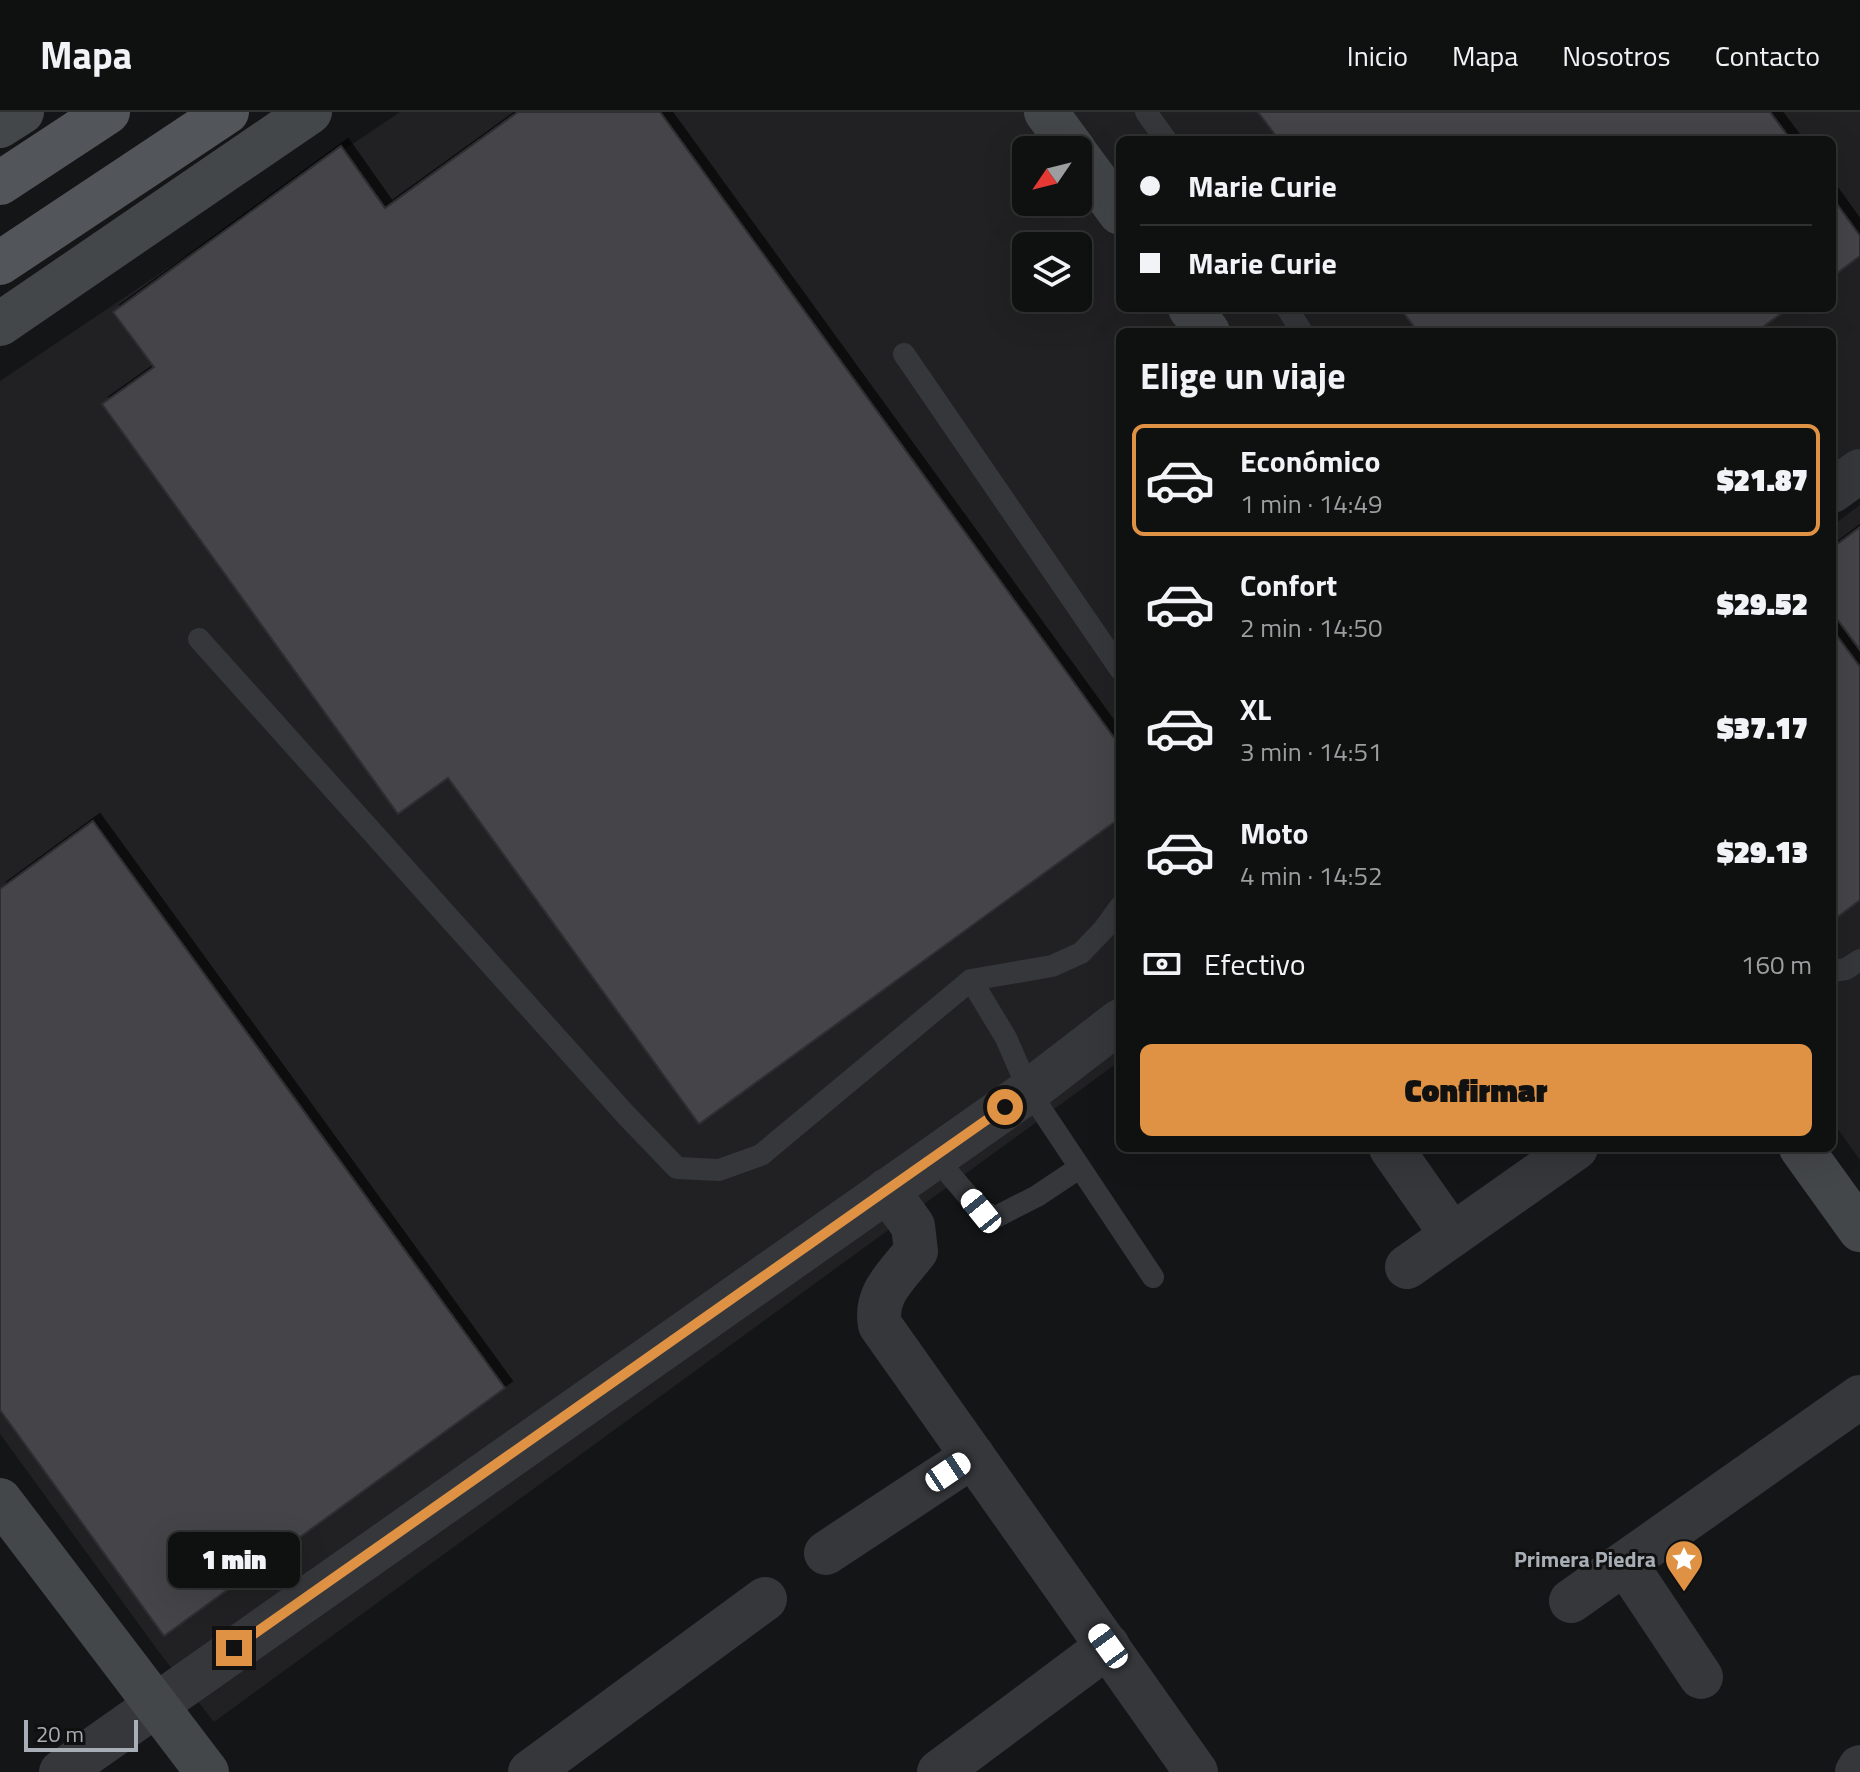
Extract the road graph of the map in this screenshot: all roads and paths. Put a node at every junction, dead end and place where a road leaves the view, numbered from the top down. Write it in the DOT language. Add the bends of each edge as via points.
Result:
graph roads {
  1 [pos="22,112"];
  2 [pos="108,112"];
  3 [pos="227,112"];
  4 [pos="310,112"];
  5 [pos="1046,112"];
  6 [pos="1146,112"];
  7 [pos="0,126"];
  8 [pos="1064,136"];
  9 [pos="1163,136"];
  10 [pos="1092,175"];
  11 [pos="0,183"];
  12 [pos="1116,208"];
  13 [pos="0,263"];
  14 [pos="0,324"];
  15 [pos="904,354"];
  16 [pos="1860,471"];
  17 [pos="1836,488"];
  18 [pos="199,639"];
  19 [pos="1116,663"];
  20 [pos="1116,912"];
  21 [pos="1860,960"];
  22 [pos="1836,970"];
  23 [pos="971,980"];
  24 [pos="1116,1024"];
  25 [pos="1029,1091"];
  26 [pos="1394,1152"];
  27 [pos="1570,1152"];
  28 [pos="1804,1152"];
  29 [pos="935,1157"];
  30 [pos="1079,1168"];
  31 [pos="887,1190"];
  32 [pos="1860,1230"];
  33 [pos="1452,1235"];
  34 [pos="1407,1267"];
  35 [pos="1153,1277"];
  36 [pos="1860,1397"];
  37 [pos="973,1456"];
  38 [pos="0,1500"];
  39 [pos="826,1553"];
  40 [pos="1625,1563"];
  41 [pos="765,1599"];
  42 [pos="1571,1601"];
  43 [pos="1108,1646"];
  44 [pos="1701,1677"];
  45 [pos="156,1703"];
  46 [pos="61,1772"];
  47 [pos="207,1772"];
  48 [pos="530,1772"];
  49 [pos="939,1772"];
  50 [pos="1196,1772"];
  1 -- 7 [label="street"];
  2 -- 11 [label="main road"];
  3 -- 13 [label="main road"];
  4 -- 14 [label="street"];
  5 -- 8 [label="street"];
  6 -- 9 [label="lane"];
  10 -- 12 [label="street"];
  15 -- 19 [label="lane"];
  16 -- 17 [label="street"];
  18 -- 23 [label="lane" via="677,1168 719,1170 761,1155"];
  20 -- 23 [label="lane" via="1081,953 1052,966"];
  21 -- 22 [label="lane"];
  23 -- 25 [label="lane" via="1006,1038"];
  24 -- 25 [label="street"];
  25 -- 29 [label="street"];
  25 -- 30 [label="lane"];
  26 -- 33 [label="street"];
  27 -- 33 [label="street"];
  28 -- 32 [label="street"];
  29 -- 30 [label="lane" via="981,1211 996,1217"];
  29 -- 31 [label="street"];
  30 -- 35 [label="lane"];
  31 -- 37 [label="street" via="913,1226 916,1251 880,1298 880,1325"];
  31 -- 45 [label="street"];
  33 -- 34 [label="street"];
  36 -- 40 [label="street"];
  37 -- 39 [label="street"];
  37 -- 43 [label="street"];
  38 -- 45 [label="street"];
  40 -- 42 [label="street"];
  40 -- 44 [label="street"];
  41 -- 48 [label="street"];
  43 -- 49 [label="street"];
  43 -- 50 [label="street"];
  45 -- 46 [label="street"];
  45 -- 47 [label="street"];
}
